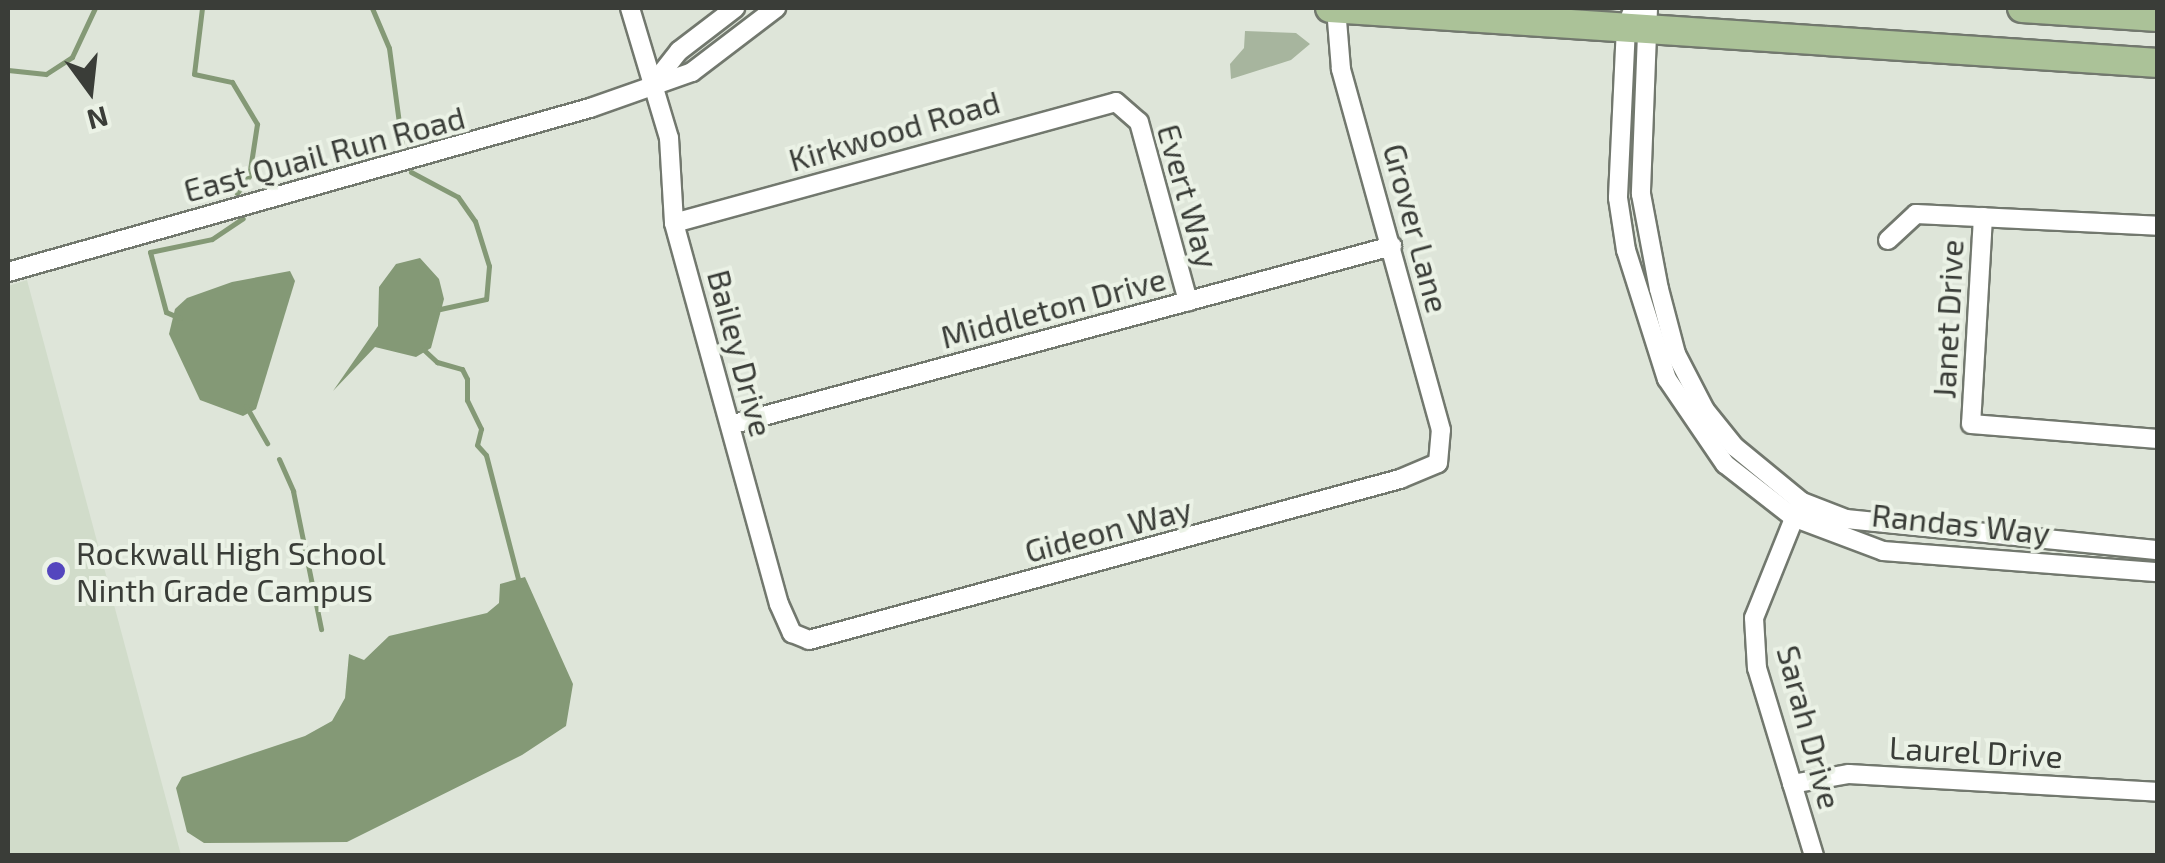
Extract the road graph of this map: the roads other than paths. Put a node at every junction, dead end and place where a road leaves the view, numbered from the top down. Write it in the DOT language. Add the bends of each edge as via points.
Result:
graph roads {
  1 [pos="630,8"];
  2 [pos="735,8"];
  3 [pos="776,8"];
  4 [pos="1333,8"];
  5 [pos="2022,8"];
  6 [pos="2158,17"];
  7 [pos="1640,18"];
  8 [pos="2158,63"];
  9 [pos="653,85"];
  10 [pos="1130,109"];
  11 [pos="1983,216"];
  12 [pos="674,223"];
  13 [pos="2158,226"];
  14 [pos="1888,240"];
  15 [pos="1392,246"];
  16 [pos="8,272"];
  17 [pos="1188,301"];
  18 [pos="730,425"];
  19 [pos="2158,439"];
  20 [pos="1438,463"];
  21 [pos="1797,510"];
  22 [pos="2158,550"];
  23 [pos="2158,572"];
  24 [pos="792,633"];
  25 [pos="1792,784"];
  26 [pos="2158,792"];
  27 [pos="1814,856"];
  1 -- 9 [label="street, Bailey Drive"];
  2 -- 9 [label="street" via="678,51"];
  3 -- 9 [label="street, East Quail Run Road" via="692,72"];
  4 -- 7 [label="main road"];
  4 -- 15 [label="street, Grover Lane" via="1341,69"];
  5 -- 6 [label="main road"];
  7 -- 8 [label="main road"];
  7 -- 21 [label="street, Randas Way" via="1618,198 1654,352 1700,435"];
  9 -- 12 [label="street, Bailey Drive" via="669,138"];
  9 -- 16 [label="street, East Quail Run Road" via="449,152"];
  10 -- 12 [label="street, Kirkwood Road" via="1097,104"];
  10 -- 17 [label="street, Evert Way"];
  11 -- 13 [label="street"];
  11 -- 14 [label="street" via="1916,214"];
  11 -- 19 [label="street, Janet Drive" via="1971,424"];
  12 -- 18 [label="street, Bailey Drive"];
  15 -- 17 [label="street, Middleton Drive"];
  15 -- 20 [label="street, Grover Lane" via="1441,430"];
  17 -- 18 [label="street, Middleton Drive"];
  18 -- 24 [label="street, Bailey Drive"];
  20 -- 24 [label="street, Gideon Way" via="1400,480 825,638"];
  21 -- 22 [label="street, Randas Way" via="1888,528"];
  21 -- 23 [label="street, Randas Way" via="1883,552"];
  21 -- 25 [label="street, Sarah Drive" via="1754,618 1757,668"];
  25 -- 26 [label="street, Laurel Drive" via="1849,774"];
  25 -- 27 [label="street, Sarah Drive"];
}
